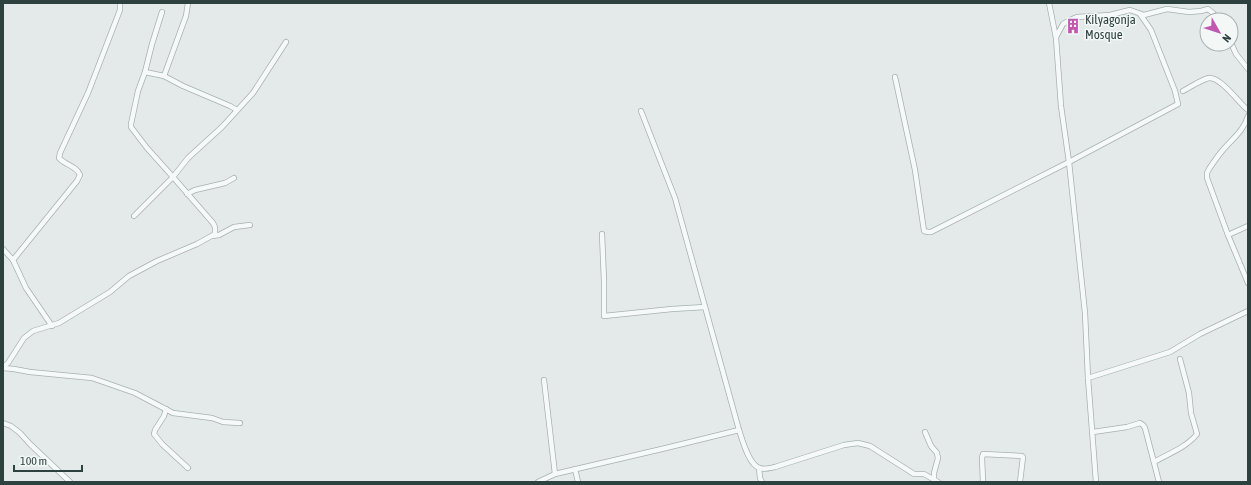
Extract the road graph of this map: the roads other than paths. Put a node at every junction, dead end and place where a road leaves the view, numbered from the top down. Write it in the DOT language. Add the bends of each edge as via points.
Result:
graph roads {
  1 [pos="120,3"];
  2 [pos="188,3"];
  3 [pos="1049,3"];
  4 [pos="162,12"];
  5 [pos="1213,12"];
  6 [pos="1140,14"];
  7 [pos="1056,38"];
  8 [pos="286,42"];
  9 [pos="1235,52"];
  10 [pos="1248,69"];
  11 [pos="145,72"];
  12 [pos="164,76"];
  13 [pos="895,77"];
  14 [pos="1183,91"];
  15 [pos="237,110"];
  16 [pos="1248,110"];
  17 [pos="641,111"];
  18 [pos="1248,116"];
  19 [pos="1069,162"];
  20 [pos="173,177"];
  21 [pos="234,178"];
  22 [pos="187,194"];
  23 [pos="134,216"];
  24 [pos="250,225"];
  25 [pos="1248,226"];
  26 [pos="602,234"];
  27 [pos="1228,235"];
  28 [pos="212,236"];
  29 [pos="3,249"];
  30 [pos="13,260"];
  31 [pos="1248,283"];
  32 [pos="705,307"];
  33 [pos="1248,311"];
  34 [pos="52,326"];
  35 [pos="1180,359"];
  36 [pos="3,368"];
  37 [pos="1088,378"];
  38 [pos="544,380"];
  39 [pos="166,409"];
  40 [pos="3,423"];
  41 [pos="240,423"];
  42 [pos="739,430"];
  43 [pos="925,432"];
  44 [pos="1092,432"];
  45 [pos="1154,462"];
  46 [pos="188,468"];
  47 [pos="759,468"];
  48 [pos="575,469"];
  49 [pos="555,474"];
  50 [pos="936,481"];
  51 [pos="70,482"];
  52 [pos="538,482"];
  53 [pos="578,482"];
  54 [pos="762,482"];
  55 [pos="983,482"];
  56 [pos="1020,482"];
  57 [pos="1096,482"];
  58 [pos="1159,482"];
  1 -- 30 [label="street" via="120,10 88,93 59,158 75,168 80,175 38,232"];
  2 -- 12 [label="street"];
  3 -- 7 [label="street"];
  4 -- 11 [label="street"];
  5 -- 6 [label="street" via="1208,8 1189,12 1167,9"];
  6 -- 7 [label="street" via="1130,10 1110,16 1077,17 1063,24"];
  6 -- 19 [label="street" via="1151,30 1178,104"];
  7 -- 19 [label="street" via="1061,106"];
  8 -- 15 [label="street" via="253,93"];
  9 -- 10 [label="street"];
  11 -- 12 [label="street"];
  11 -- 20 [label="street" via="138,91 131,128"];
  12 -- 15 [label="street"];
  13 -- 19 [label="street" via="915,170 924,230 928,232"];
  14 -- 16 [label="street" via="1211,78 1232,93"];
  15 -- 20 [label="street" via="188,158"];
  17 -- 32 [label="street" via="675,198"];
  18 -- 27 [label="street" via="1238,134 1207,173"];
  19 -- 37 [label="street" via="1085,313"];
  20 -- 22 [label="street"];
  20 -- 23 [label="street"];
  21 -- 22 [label="street"];
  22 -- 28 [label="street" via="213,223 216,231"];
  24 -- 28 [label="street" via="234,227"];
  25 -- 27 [label="street"];
  26 -- 32 [label="street" via="604,316"];
  27 -- 31 [label="street"];
  28 -- 34 [label="street" via="129,276 110,292"];
  29 -- 30 [label="street"];
  30 -- 34 [label="street" via="26,288"];
  32 -- 42 [label="street"];
  33 -- 37 [label="street" via="1170,352"];
  34 -- 36 [label="street" via="28,335"];
  35 -- 45 [label="street" via="1197,434 1193,439"];
  36 -- 39 [label="street" via="92,378 130,390"];
  37 -- 44 [label="street"];
  38 -- 49 [label="street"];
  39 -- 41 [label="street" via="173,413"];
  39 -- 46 [label="street" via="154,434"];
  40 -- 51 [label="street" via="20,433"];
  42 -- 47 [label="street" via="745,448 753,463"];
  42 -- 48 [label="street"];
  43 -- 50 [label="street" via="937,453 934,473"];
  44 -- 45 [label="street" via="1140,423 1145,428"];
  44 -- 57 [label="street"];
  45 -- 58 [label="street"];
  47 -- 50 [label="street" via="775,467 858,443 870,446 914,474 924,474"];
  47 -- 54 [label="street"];
  48 -- 49 [label="street"];
  48 -- 53 [label="street"];
  49 -- 52 [label="street"];
  55 -- 56 [label="street" via="983,454 1022,456"];
}
